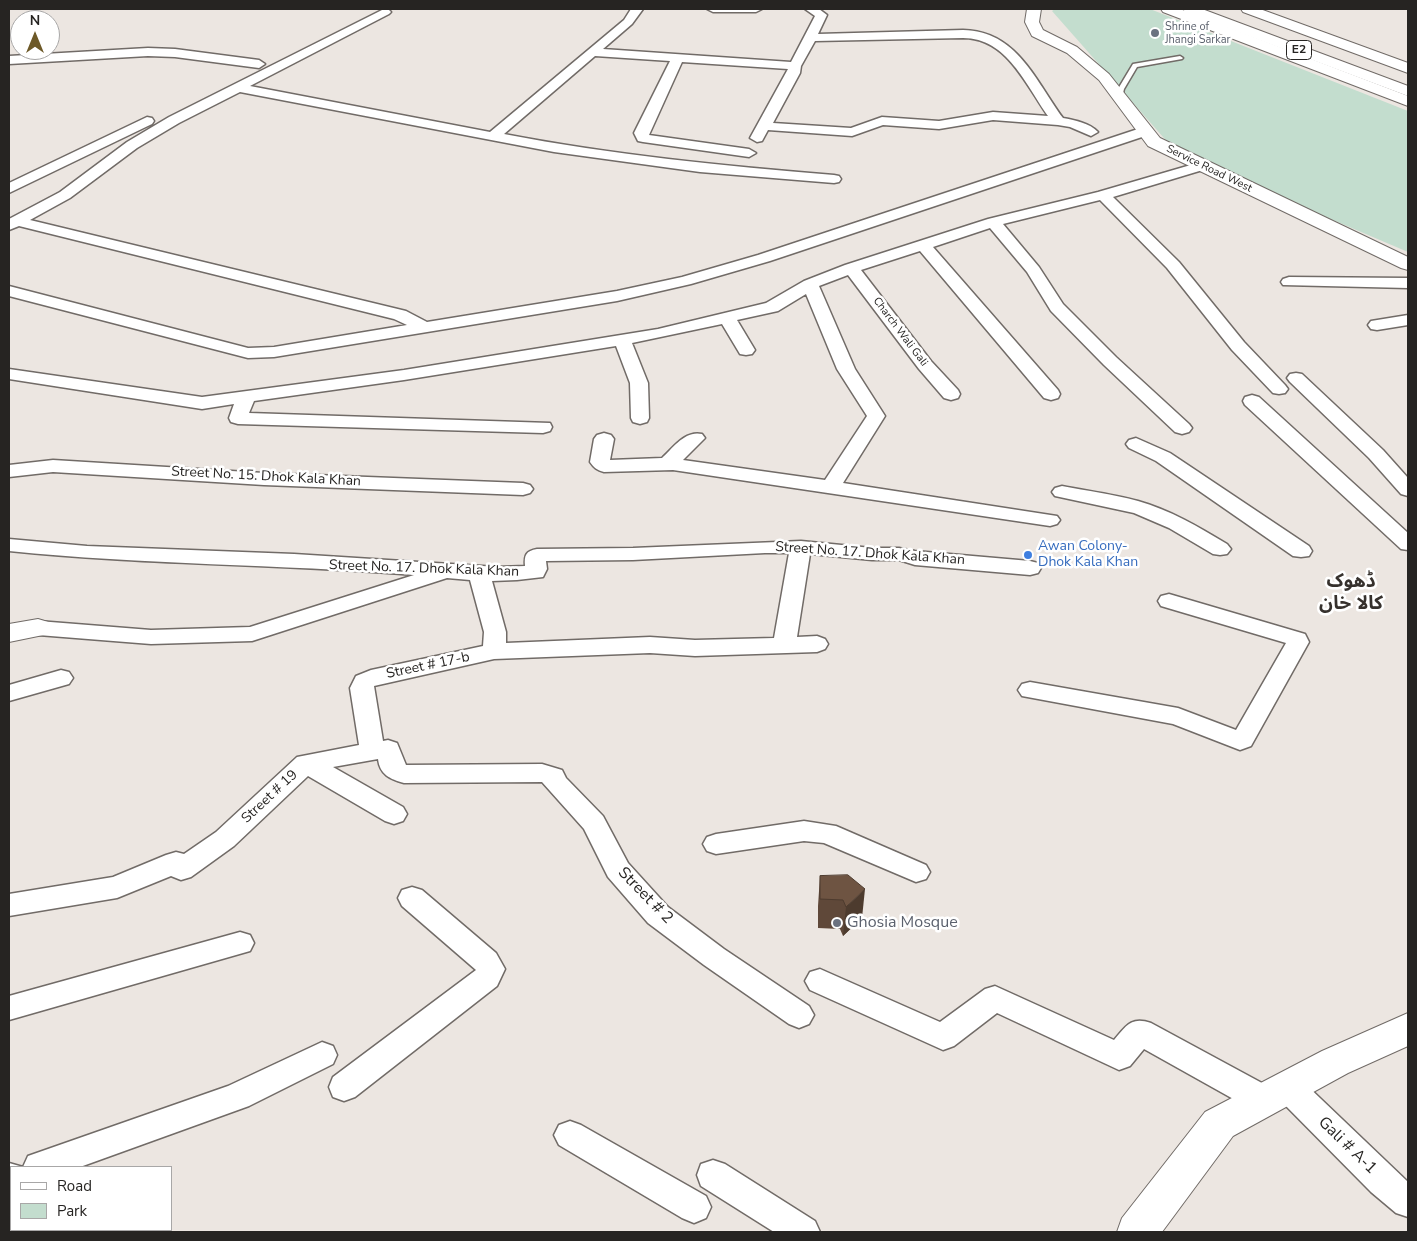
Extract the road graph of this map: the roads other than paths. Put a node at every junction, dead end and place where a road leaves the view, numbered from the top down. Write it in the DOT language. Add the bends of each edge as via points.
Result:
graph roads {
  1 [pos="637,9"];
  2 [pos="713,9"];
  3 [pos="756,9"];
  4 [pos="811,9"];
  5 [pos="1034,9"];
  6 [pos="1168,9"];
  7 [pos="1190,9"];
  8 [pos="1231,9"];
  9 [pos="1248,9"];
  10 [pos="382,10"];
  11 [pos="810,38"];
  12 [pos="592,52"];
  13 [pos="1180,58"];
  14 [pos="677,59"];
  15 [pos="9,60"];
  16 [pos="259,64"];
  17 [pos="795,66"];
  18 [pos="1408,68"];
  19 [pos="1408,74"];
  20 [pos="236,87"];
  21 [pos="1408,91"];
  22 [pos="1120,96"];
  23 [pos="1408,101"];
  24 [pos="1058,121"];
  25 [pos="764,126"];
  26 [pos="1146,131"];
  27 [pos="1091,132"];
  28 [pos="492,137"];
  29 [pos="749,153"];
  30 [pos="1201,166"];
  31 [pos="739,171"];
  32 [pos="834,180"];
  33 [pos="9,190"];
  34 [pos="1104,195"];
  35 [pos="993,222"];
  36 [pos="13,223"];
  37 [pos="924,246"];
  38 [pos="1408,264"];
  39 [pos="851,268"];
  40 [pos="1289,282"];
  41 [pos="1408,283"];
  42 [pos="810,284"];
  43 [pos="9,291"];
  44 [pos="727,318"];
  45 [pos="1408,320"];
  46 [pos="1378,325"];
  47 [pos="424,328"];
  48 [pos="622,340"];
  49 [pos="746,350"];
  50 [pos="9,374"];
  51 [pos="1296,378"];
  52 [pos="1279,389"];
  53 [pos="951,394"];
  54 [pos="1052,394"];
  55 [pos="246,397"];
  56 [pos="1252,401"];
  57 [pos="640,418"];
  58 [pos="543,427"];
  59 [pos="1182,428"];
  60 [pos="695,438"];
  61 [pos="604,439"];
  62 [pos="1136,444"];
  63 [pos="667,464"];
  64 [pos="9,470"];
  65 [pos="831,486"];
  66 [pos="523,489"];
  67 [pos="1408,490"];
  68 [pos="1062,492"];
  69 [pos="1050,520"];
  70 [pos="1408,544"];
  71 [pos="9,545"];
  72 [pos="801,547"];
  73 [pos="1220,549"];
  74 [pos="1301,551"];
  75 [pos="1030,568"];
  76 [pos="450,572"];
  77 [pos="478,573"];
  78 [pos="1169,601"];
  79 [pos="38,628"];
  80 [pos="9,633"];
  81 [pos="817,644"];
  82 [pos="784,645"];
  83 [pos="494,651"];
  84 [pos="60,678"];
  85 [pos="1030,690"];
  86 [pos="9,693"];
  87 [pos="372,751"];
  88 [pos="306,764"];
  89 [pos="394,814"];
  90 [pos="716,844"];
  91 [pos="916,872"];
  92 [pos="412,898"];
  93 [pos="9,905"];
  94 [pos="240,943"];
  95 [pos="820,981"];
  96 [pos="9,1008"];
  97 [pos="798,1015"];
  98 [pos="1408,1028"];
  99 [pos="322,1055"];
  100 [pos="344,1087"];
  101 [pos="1276,1094"];
  102 [pos="570,1135"];
  103 [pos="42,1166"];
  104 [pos="713,1175"];
  105 [pos="1408,1202"];
  106 [pos="694,1207"];
  107 [pos="803,1232"];
  108 [pos="1137,1232"];
  1 -- 12 [label="street" via="628,22"];
  2 -- 3 [label="street"];
  4 -- 11 [label="street" via="821,15"];
  5 -- 22 [label="main road, Service Road West" via="1032,22 1038,33 1072,50 1104,77"];
  6 -- 23 [label="main road"];
  7 -- 21 [label="main road, E2"];
  8 -- 19 [label="main road, E2"];
  9 -- 18 [label="main road"];
  10 -- 16 [label="street"];
  10 -- 20 [label="street"];
  11 -- 17 [label="street"];
  11 -- 24 [label="street" via="983,36 1008,51"];
  12 -- 14 [label="street"];
  12 -- 28 [label="street"];
  13 -- 22 [label="lane" via="1135,65"];
  14 -- 17 [label="street"];
  14 -- 29 [label="street" via="641,133 643,138"];
  15 -- 16 [label="street" via="148,52"];
  16 -- 33 [label="street"];
  17 -- 25 [label="street"];
  20 -- 28 [label="street"];
  20 -- 36 [label="street" via="159,128 65,195"];
  22 -- 26 [label="main road, Service Road West"];
  24 -- 25 [label="street" via="993,116 939,124 882,121 852,132"];
  24 -- 27 [label="street"];
  25 -- 29 [label="street"];
  26 -- 30 [label="main road, Service Road West" via="1154,142"];
  26 -- 47 [label="street" via="773,255 685,281 617,296"];
  28 -- 31 [label="street" via="606,156"];
  29 -- 31 [label="street"];
  30 -- 34 [label="street"];
  30 -- 38 [label="main road, Service Road West"];
  31 -- 32 [label="street"];
  34 -- 35 [label="street"];
  34 -- 52 [label="street" via="1173,265 1232,338"];
  35 -- 37 [label="street"];
  35 -- 59 [label="street" via="1034,270 1058,307"];
  36 -- 47 [label="street" via="400,315"];
  37 -- 39 [label="street"];
  37 -- 54 [label="street"];
  39 -- 42 [label="street"];
  39 -- 53 [label="street, Charch Wali Gali"];
  40 -- 41 [label="street"];
  42 -- 44 [label="street" via="772,307"];
  42 -- 65 [label="street" via="835,348 876,416"];
  43 -- 47 [label="street" via="248,354"];
  44 -- 48 [label="street"];
  44 -- 49 [label="street"];
  45 -- 46 [label="street"];
  48 -- 55 [label="street"];
  48 -- 57 [label="street" via="639,383"];
  50 -- 55 [label="street" via="202,403"];
  51 -- 67 [label="street" via="1376,454"];
  55 -- 58 [label="street" via="238,418"];
  56 -- 70 [label="street"];
  60 -- 63 [label="street"];
  61 -- 63 [label="street" via="601,464"];
  62 -- 74 [label="street" via="1163,457"];
  63 -- 65 [label="street"];
  64 -- 66 [label="street, Street No. 15. Dhok Kala Khan" via="53,466 264,479"];
  65 -- 69 [label="street"];
  68 -- 73 [label="street" via="1156,514"];
  71 -- 76 [label="street, Street No. 17. Dhok Kala Khan"];
  72 -- 75 [label="street, Street No. 17. Dhok Kala Khan"];
  72 -- 77 [label="street, Street No. 17. Dhok Kala Khan" via="537,555 535,572"];
  72 -- 82 [label="street"];
  76 -- 77 [label="street, Street No. 17. Dhok Kala Khan"];
  76 -- 79 [label="street" via="252,634 151,636"];
  77 -- 83 [label="street" via="495,632"];
  78 -- 85 [label="street" via="1297,639 1242,740 1178,716"];
  79 -- 80 [label="main road"];
  81 -- 82 [label="street, Street # 17-b"];
  82 -- 83 [label="street, Street # 17-b" via="695,648 650,645"];
  83 -- 87 [label="street, Street # 17-b" via="364,682 362,688"];
  84 -- 86 [label="street"];
  87 -- 88 [label="street, Street # 19"];
  87 -- 97 [label="street, Street # 2" via="389,750 391,768 404,774 542,773 553,776 594,823 618,870 658,915"];
  88 -- 89 [label="street"];
  88 -- 93 [label="street, Street # 19" via="225,839 178,866 117,886"];
  90 -- 91 [label="street" via="804,831 827,833"];
  92 -- 100 [label="street" via="486,961 492,970 487,978"];
  94 -- 96 [label="street"];
  95 -- 101 [label="street, Gali # A-1" via="943,1037 995,998 1119,1056 1140,1032"];
  98 -- 101 [label="main road"];
  99 -- 103 [label="street" via="238,1096"];
  101 -- 105 [label="street, Gali # A-1"];
  101 -- 108 [label="main road" via="1220,1124"];
  102 -- 106 [label="street"];
  104 -- 107 [label="street"];
}
